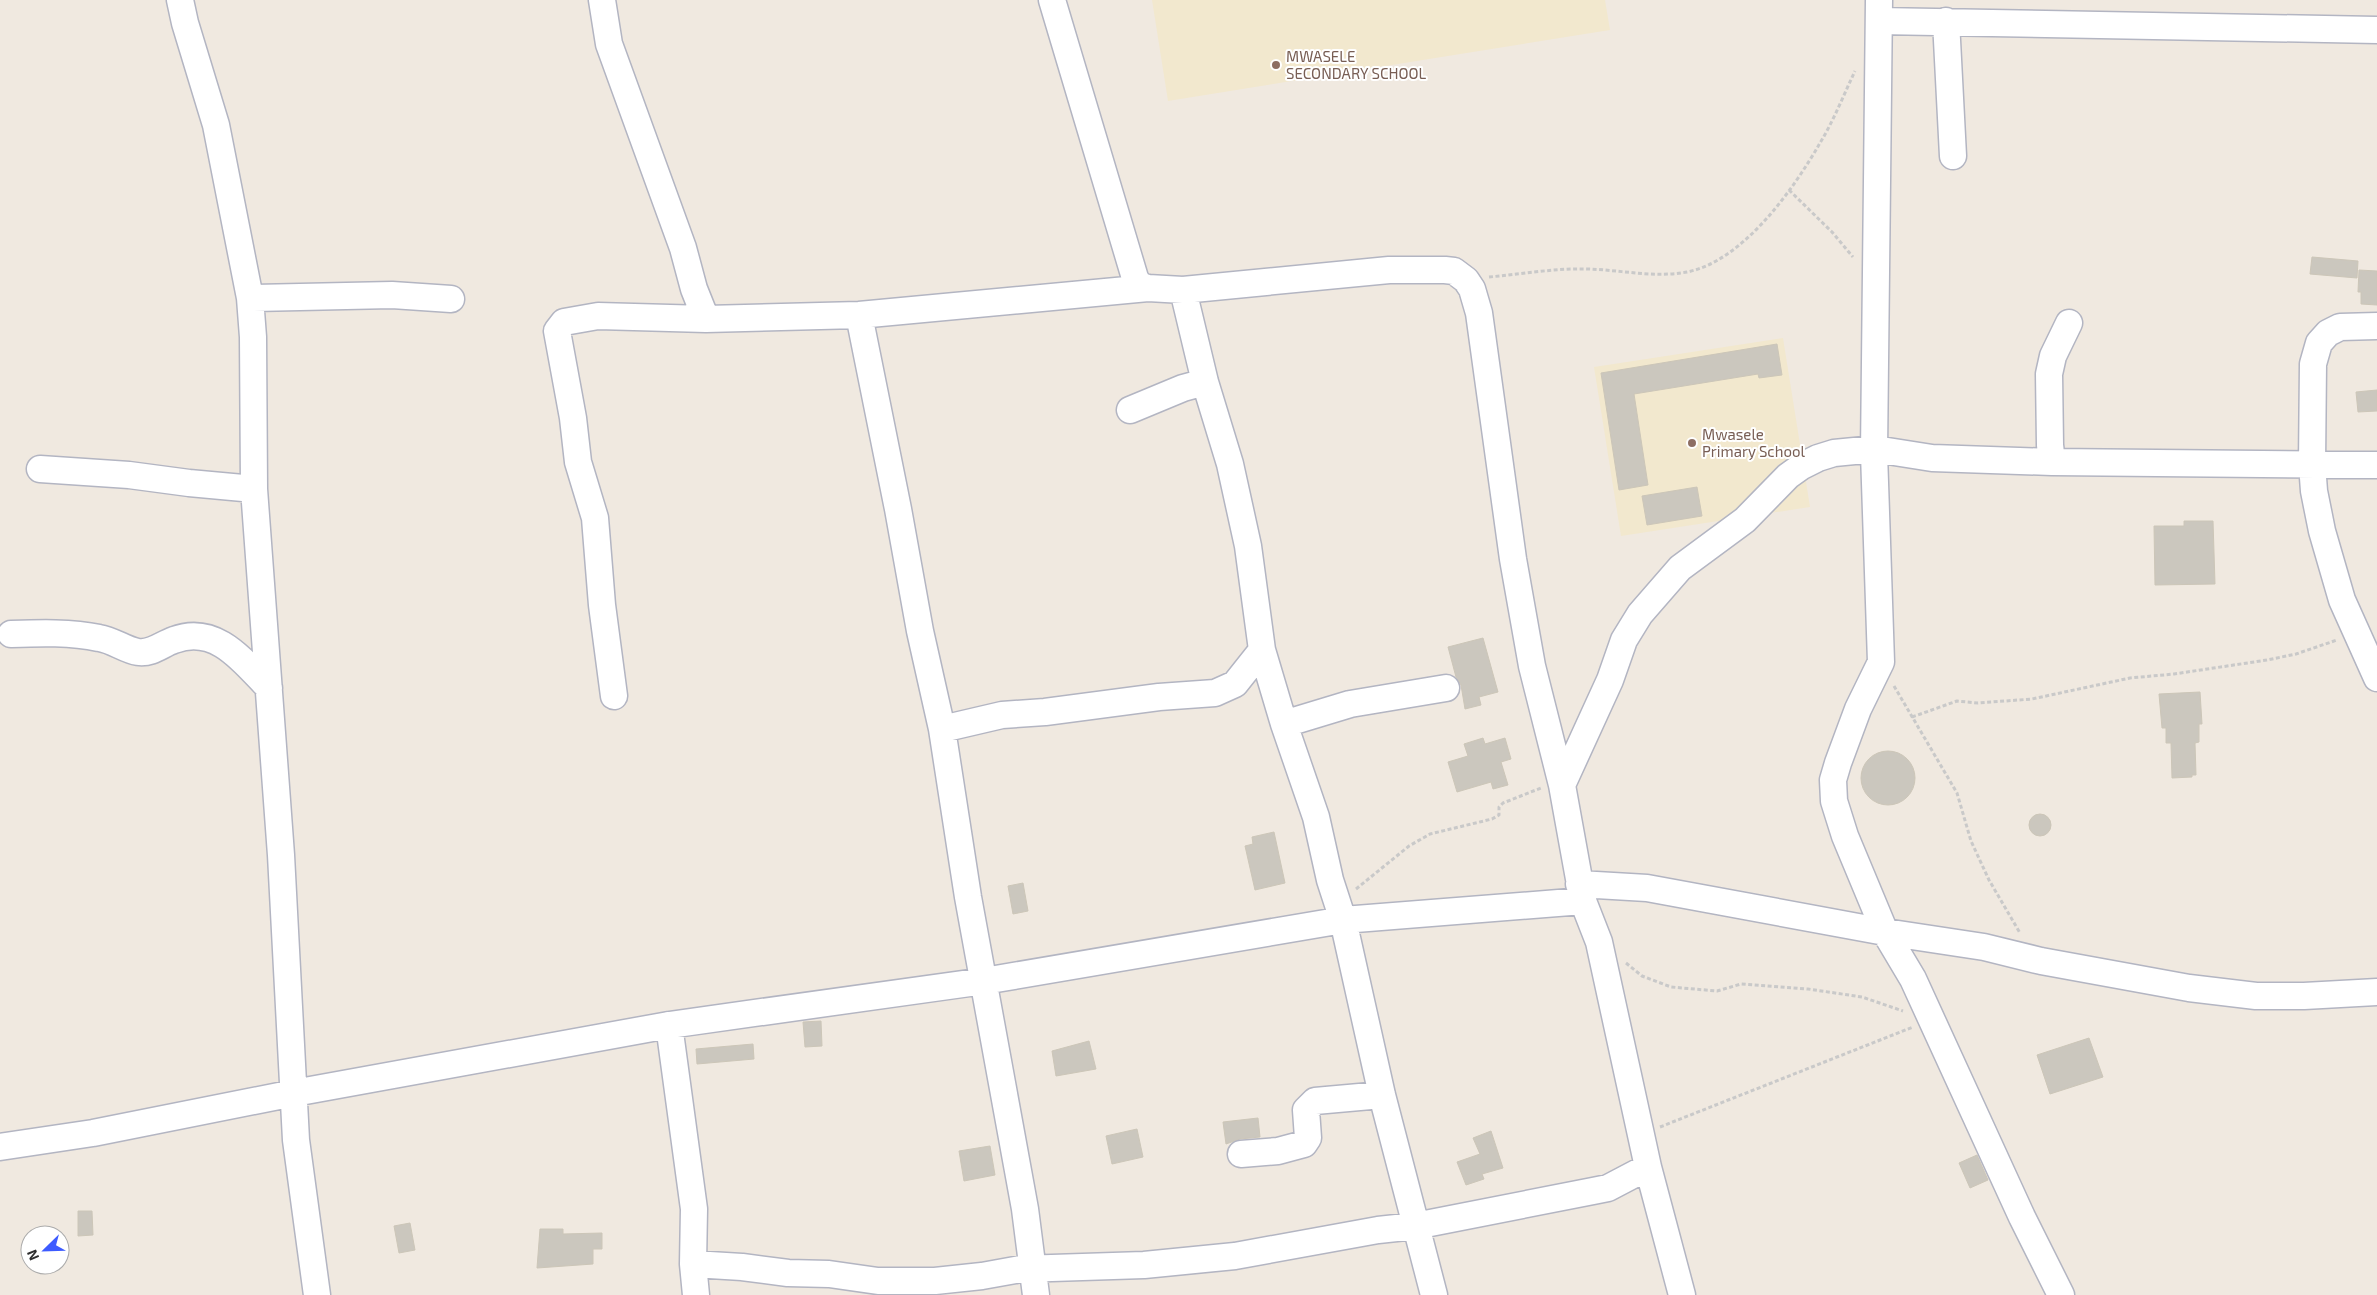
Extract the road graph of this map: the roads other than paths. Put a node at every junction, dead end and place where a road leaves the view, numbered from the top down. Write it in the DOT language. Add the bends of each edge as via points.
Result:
graph roads {
  1 [pos="180,0"];
  2 [pos="602,0"];
  3 [pos="1052,0"];
  4 [pos="1879,10"];
  5 [pos="1933,14"];
  6 [pos="2377,30"];
  7 [pos="1953,156"];
  8 [pos="1148,288"];
  9 [pos="1183,290"];
  10 [pos="250,298"];
  11 [pos="452,299"];
  12 [pos="859,314"];
  13 [pos="706,319"];
  14 [pos="2068,322"];
  15 [pos="2377,326"];
  16 [pos="1205,382"];
  17 [pos="1130,410"];
  18 [pos="1875,449"];
  19 [pos="2052,462"];
  20 [pos="2312,464"];
  21 [pos="2377,465"];
  22 [pos="40,469"];
  23 [pos="254,489"];
  24 [pos="12,634"];
  25 [pos="1262,650"];
  26 [pos="2377,678"];
  27 [pos="269,688"];
  28 [pos="1446,688"];
  29 [pos="614,696"];
  30 [pos="1284,724"];
  31 [pos="942,729"];
  32 [pos="1562,783"];
  33 [pos="1581,892"];
  34 [pos="1340,911"];
  35 [pos="1885,932"];
  36 [pos="984,981"];
  37 [pos="2377,992"];
  38 [pos="669,1025"];
  39 [pos="294,1093"];
  40 [pos="1382,1095"];
  41 [pos="0,1147"];
  42 [pos="1241,1154"];
  43 [pos="1648,1167"];
  44 [pos="1415,1226"];
  45 [pos="693,1264"];
  46 [pos="1032,1269"];
  47 [pos="317,1295"];
  48 [pos="696,1295"];
  49 [pos="1036,1295"];
  50 [pos="1434,1295"];
  51 [pos="1682,1295"];
  52 [pos="2061,1295"];
  1 -- 10 [label="street" via="216,125"];
  2 -- 13 [label="street" via="609,44"];
  3 -- 8 [label="street" via="1135,278"];
  4 -- 5 [label="street"];
  4 -- 18 [label="street"];
  5 -- 6 [label="street"];
  5 -- 7 [label="street"];
  8 -- 9 [label="street"];
  8 -- 12 [label="street"];
  9 -- 16 [label="street"];
  9 -- 32 [label="street" via="1390,270 1454,271 1466,280 1480,313 1513,560 1532,666"];
  10 -- 11 [label="street" via="362,295"];
  10 -- 23 [label="street"];
  12 -- 13 [label="street"];
  12 -- 31 [label="street"];
  13 -- 29 [label="street" via="598,316 564,322 557,331 578,462 595,518"];
  14 -- 19 [label="street" via="2053,356 2050,374"];
  15 -- 20 [label="street" via="2340,327 2319,343 2313,364"];
  16 -- 17 [label="street"];
  16 -- 25 [label="street" via="1230,464 1248,546"];
  18 -- 19 [label="street" via="1932,458"];
  18 -- 32 [label="street" via="1834,453 1802,466 1745,520 1680,568 1640,614 1624,640 1610,680"];
  18 -- 35 [label="street" via="1881,662 1858,709 1838,763 1833,788 1845,836"];
  19 -- 20 [label="street"];
  20 -- 21 [label="street"];
  20 -- 26 [label="street" via="2322,531 2342,600"];
  22 -- 23 [label="street"];
  23 -- 27 [label="street"];
  24 -- 27 [label="street" via="100,638 136,652 195,635 229,648"];
  25 -- 30 [label="street"];
  25 -- 31 [label="street" via="1235,684 1215,693 1002,715"];
  27 -- 39 [label="street"];
  28 -- 30 [label="street" via="1350,704"];
  30 -- 34 [label="street" via="1316,818"];
  31 -- 36 [label="street"];
  32 -- 33 [label="street"];
  33 -- 34 [label="street"];
  33 -- 35 [label="street" via="1647,888"];
  33 -- 43 [label="street" via="1599,942"];
  34 -- 36 [label="street"];
  34 -- 40 [label="street"];
  35 -- 37 [label="street" via="1984,947 2171,985 2256,996"];
  35 -- 52 [label="street" via="1912,979"];
  36 -- 38 [label="street"];
  36 -- 46 [label="street" via="1025,1208"];
  38 -- 39 [label="street"];
  38 -- 45 [label="street" via="694,1209"];
  39 -- 41 [label="street" via="93,1133"];
  39 -- 47 [label="street" via="296,1140"];
  40 -- 42 [label="street" via="1315,1101 1306,1110 1308,1138 1304,1144 1278,1151"];
  40 -- 44 [label="street"];
  43 -- 44 [label="street" via="1608,1188"];
  43 -- 51 [label="street"];
  44 -- 46 [label="street" via="1235,1256 1144,1265"];
  44 -- 50 [label="street"];
  45 -- 46 [label="street" via="888,1281 935,1281"];
  45 -- 48 [label="street"];
  46 -- 49 [label="street"];
}
